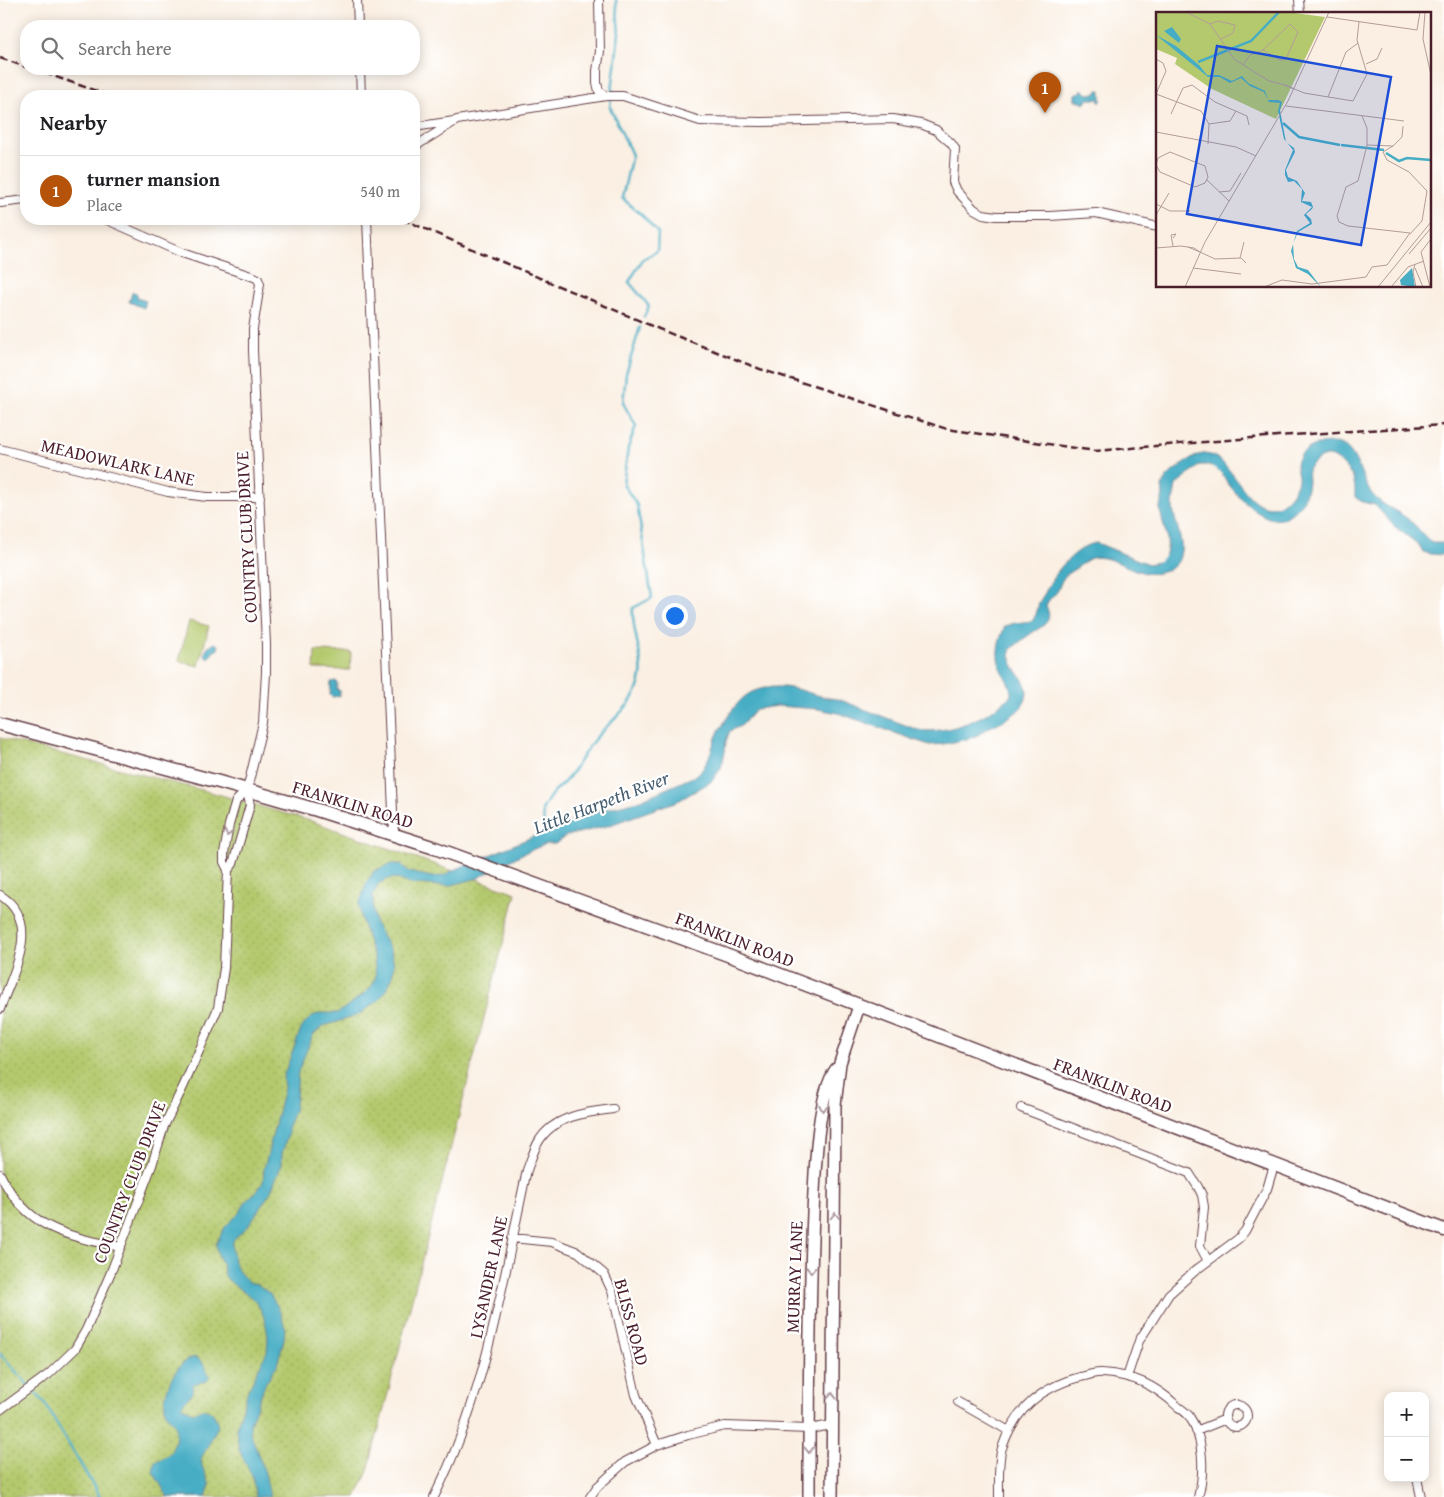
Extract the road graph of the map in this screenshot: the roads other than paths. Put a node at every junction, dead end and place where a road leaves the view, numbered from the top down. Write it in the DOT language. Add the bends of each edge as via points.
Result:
graph roads {
  1 [pos="357,0"];
  2 [pos="599,0"];
  3 [pos="358,20"];
  4 [pos="360,75"];
  5 [pos="361,90"];
  6 [pos="606,96"];
  7 [pos="458,120"];
  8 [pos="420,126"];
  9 [pos="420,143"];
  10 [pos="20,200"];
  11 [pos="0,202"];
  12 [pos="119,225"];
  13 [pos="367,225"];
  14 [pos="1156,228"];
  15 [pos="0,449"];
  16 [pos="260,497"];
  17 [pos="0,724"];
  18 [pos="247,790"];
  19 [pos="394,834"];
  20 [pos="228,870"];
  21 [pos="0,895"];
  22 [pos="859,1006"];
  23 [pos="0,1009"];
  24 [pos="840,1063"];
  25 [pos="1021,1108"];
  26 [pos="613,1109"];
  27 [pos="1274,1165"];
  28 [pos="0,1174"];
  29 [pos="1444,1230"];
  30 [pos="512,1238"];
  31 [pos="121,1247"];
  32 [pos="1208,1261"];
  33 [pos="1127,1377"];
  34 [pos="958,1402"];
  35 [pos="0,1410"];
  36 [pos="1226,1420"];
  37 [pos="832,1425"];
  38 [pos="809,1429"];
  39 [pos="1009,1431"];
  40 [pos="1196,1431"];
  41 [pos="657,1445"];
  42 [pos="1418,1482"];
  43 [pos="434,1497"];
  44 [pos="590,1497"];
  45 [pos="808,1497"];
  46 [pos="832,1497"];
  47 [pos="999,1497"];
  48 [pos="1198,1497"];
  49 [pos="1422,1497"];
  1 -- 3 [label="street"];
  2 -- 6 [label="street" via="597,83 599,91"];
  4 -- 5 [label="street"];
  6 -- 7 [label="street"];
  6 -- 14 [label="street" via="623,96 700,121 893,119 921,124 936,130 951,143 955,149 954,182 957,191 983,214 1050,216 1096,213"];
  7 -- 8 [label="street"];
  7 -- 9 [label="street"];
  10 -- 11 [label="street"];
  12 -- 16 [label="street, COUNTRY CLUB DRIVE" via="182,253 247,274 259,282 253,350"];
  13 -- 19 [label="street"];
  15 -- 16 [label="street, MEADOWLARK LANE" via="168,492 207,497"];
  16 -- 18 [label="street, COUNTRY CLUB DRIVE" via="266,672 263,723"];
  17 -- 18 [label="main road, FRANKLIN ROAD"];
  18 -- 19 [label="main road, FRANKLIN ROAD"];
  18 -- 20 [label="street, COUNTRY CLUB DRIVE" via="250,805 233,864"];
  18 -- 20 [label="street, COUNTRY CLUB DRIVE, one-way" via="236,801 229,825 224,854"];
  19 -- 22 [label="main road, FRANKLIN ROAD" via="525,879"];
  20 -- 31 [label="street, COUNTRY CLUB DRIVE" via="224,968 218,1008 164,1126"];
  21 -- 23 [label="street" via="17,910 23,935"];
  22 -- 24 [label="main road, MURRAY LANE"];
  22 -- 27 [label="main road, FRANKLIN ROAD"];
  37 -- 24 [label="main road, MURRAY LANE, one-way" via="835,1105"];
  24 -- 38 [label="main road, MURRAY LANE, one-way" via="830,1077 818,1136 809,1313"];
  25 -- 32 [label="street" via="1189,1174 1202,1195 1200,1246"];
  26 -- 30 [label="street, LYSANDER LANE" via="586,1112 556,1123 540,1140 527,1170"];
  27 -- 29 [label="main road, FRANKLIN ROAD"];
  27 -- 32 [label="street" via="1267,1189 1245,1231"];
  28 -- 31 [label="street" via="17,1202 44,1224 75,1238"];
  30 -- 41 [label="street, BLISS ROAD" via="552,1242 578,1252 604,1274 612,1291 636,1395"];
  30 -- 43 [label="street, LYSANDER LANE" via="485,1362 465,1427"];
  31 -- 35 [label="street, COUNTRY CLUB DRIVE" via="75,1349 41,1380"];
  32 -- 33 [label="street" via="1169,1294 1139,1341"];
  33 -- 39 [label="street" via="1100,1372 1041,1392 1015,1418"];
  33 -- 40 [label="street" via="1162,1391 1188,1416"];
  34 -- 39 [label="street"];
  36 -- 40 [label="street"];
  37 -- 38 [label="street"];
  37 -- 46 [label="main road, MURRAY LANE"];
  38 -- 41 [label="street" via="726,1426"];
  38 -- 45 [label="main road, MURRAY LANE, one-way"];
  39 -- 47 [label="street" via="1001,1449"];
  40 -- 48 [label="street" via="1203,1472"];
  41 -- 44 [label="street" via="625,1462"];
  42 -- 49 [label="street"];
}
